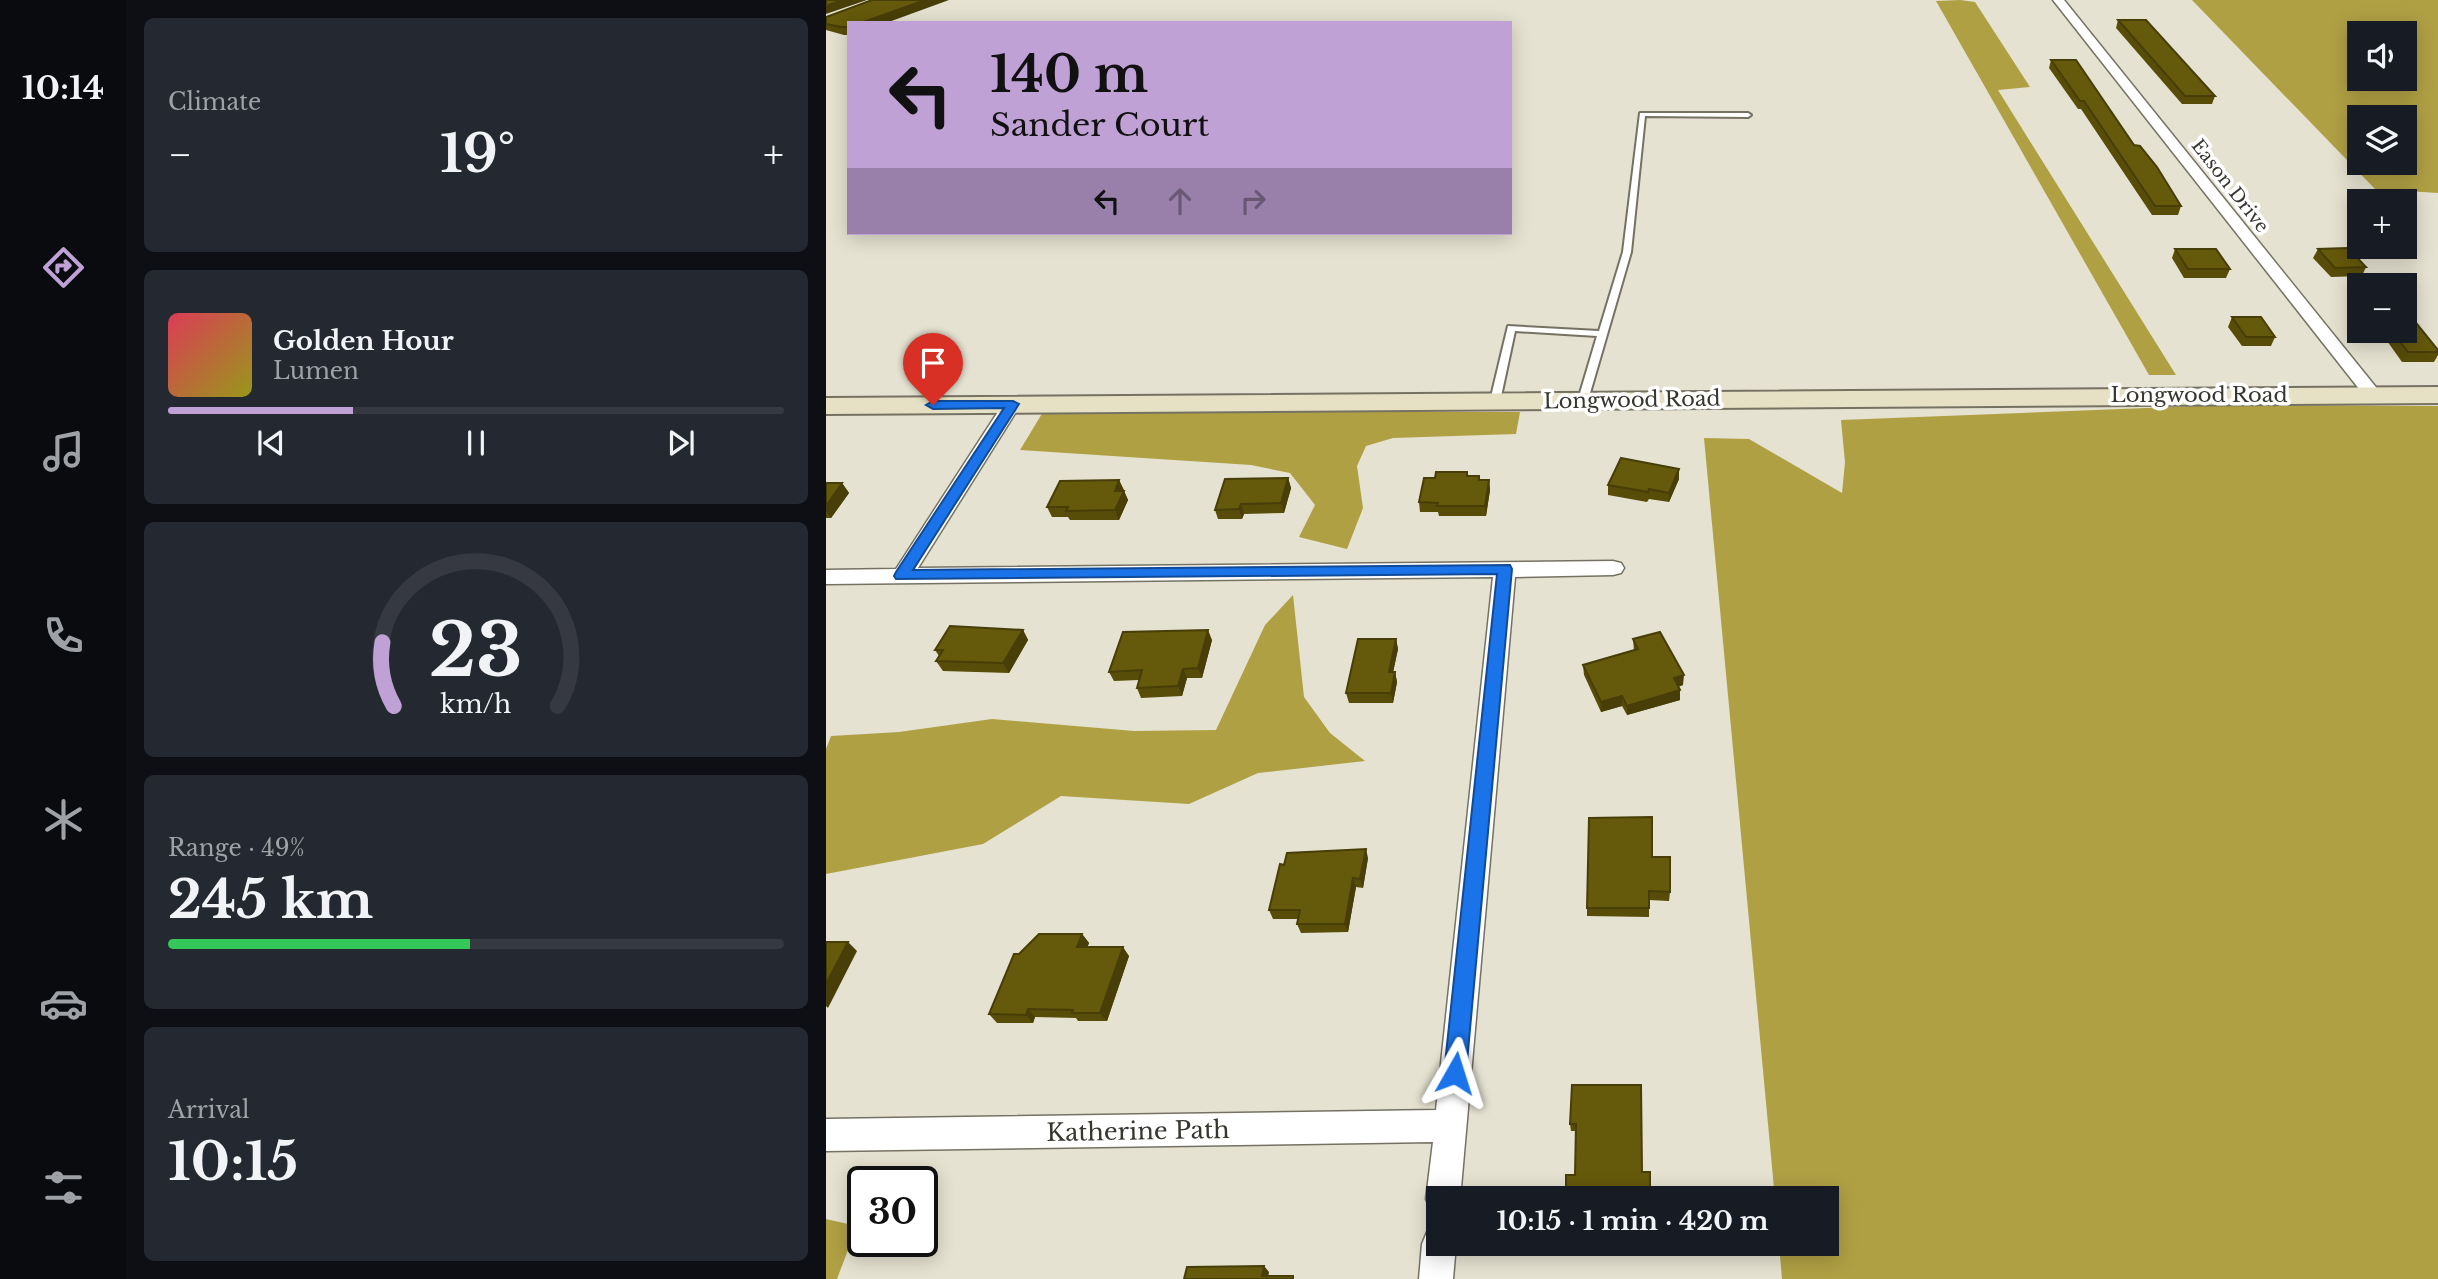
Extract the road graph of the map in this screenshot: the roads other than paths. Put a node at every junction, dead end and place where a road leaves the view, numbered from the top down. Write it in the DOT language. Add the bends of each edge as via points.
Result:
graph roads {
  1 [pos="2058,0"];
  2 [pos="1748,115"];
  3 [pos="1604,334"];
  4 [pos="2373,395"];
  5 [pos="2438,395"];
  6 [pos="1583,400"];
  7 [pos="1495,401"];
  8 [pos="1013,404"];
  9 [pos="826,406"];
  10 [pos="1613,568"];
  11 [pos="1505,569"];
  12 [pos="902,576"];
  13 [pos="826,577"];
  14 [pos="1450,1126"];
  15 [pos="826,1135"];
  16 [pos="1444,1186"];
  17 [pos="1438,1256"];
  18 [pos="1436,1279"];
  1 -- 4 [label="street, Eason Drive"];
  2 -- 3 [label="lane" via="1642,114 1627,252"];
  3 -- 6 [label="lane"];
  3 -- 7 [label="lane" via="1511,328"];
  4 -- 5 [label="main road, Longwood Road"];
  4 -- 6 [label="main road, Longwood Road"];
  6 -- 7 [label="main road, Longwood Road"];
  7 -- 8 [label="main road, Longwood Road"];
  8 -- 9 [label="main road, Longwood Road"];
  8 -- 12 [label="street"];
  10 -- 11 [label="street"];
  11 -- 12 [label="street"];
  11 -- 14 [label="street"];
  12 -- 13 [label="street"];
  14 -- 15 [label="street, Katherine Path"];
  14 -- 16 [label="street"];
  17 -- 18 [label="street"];
}
